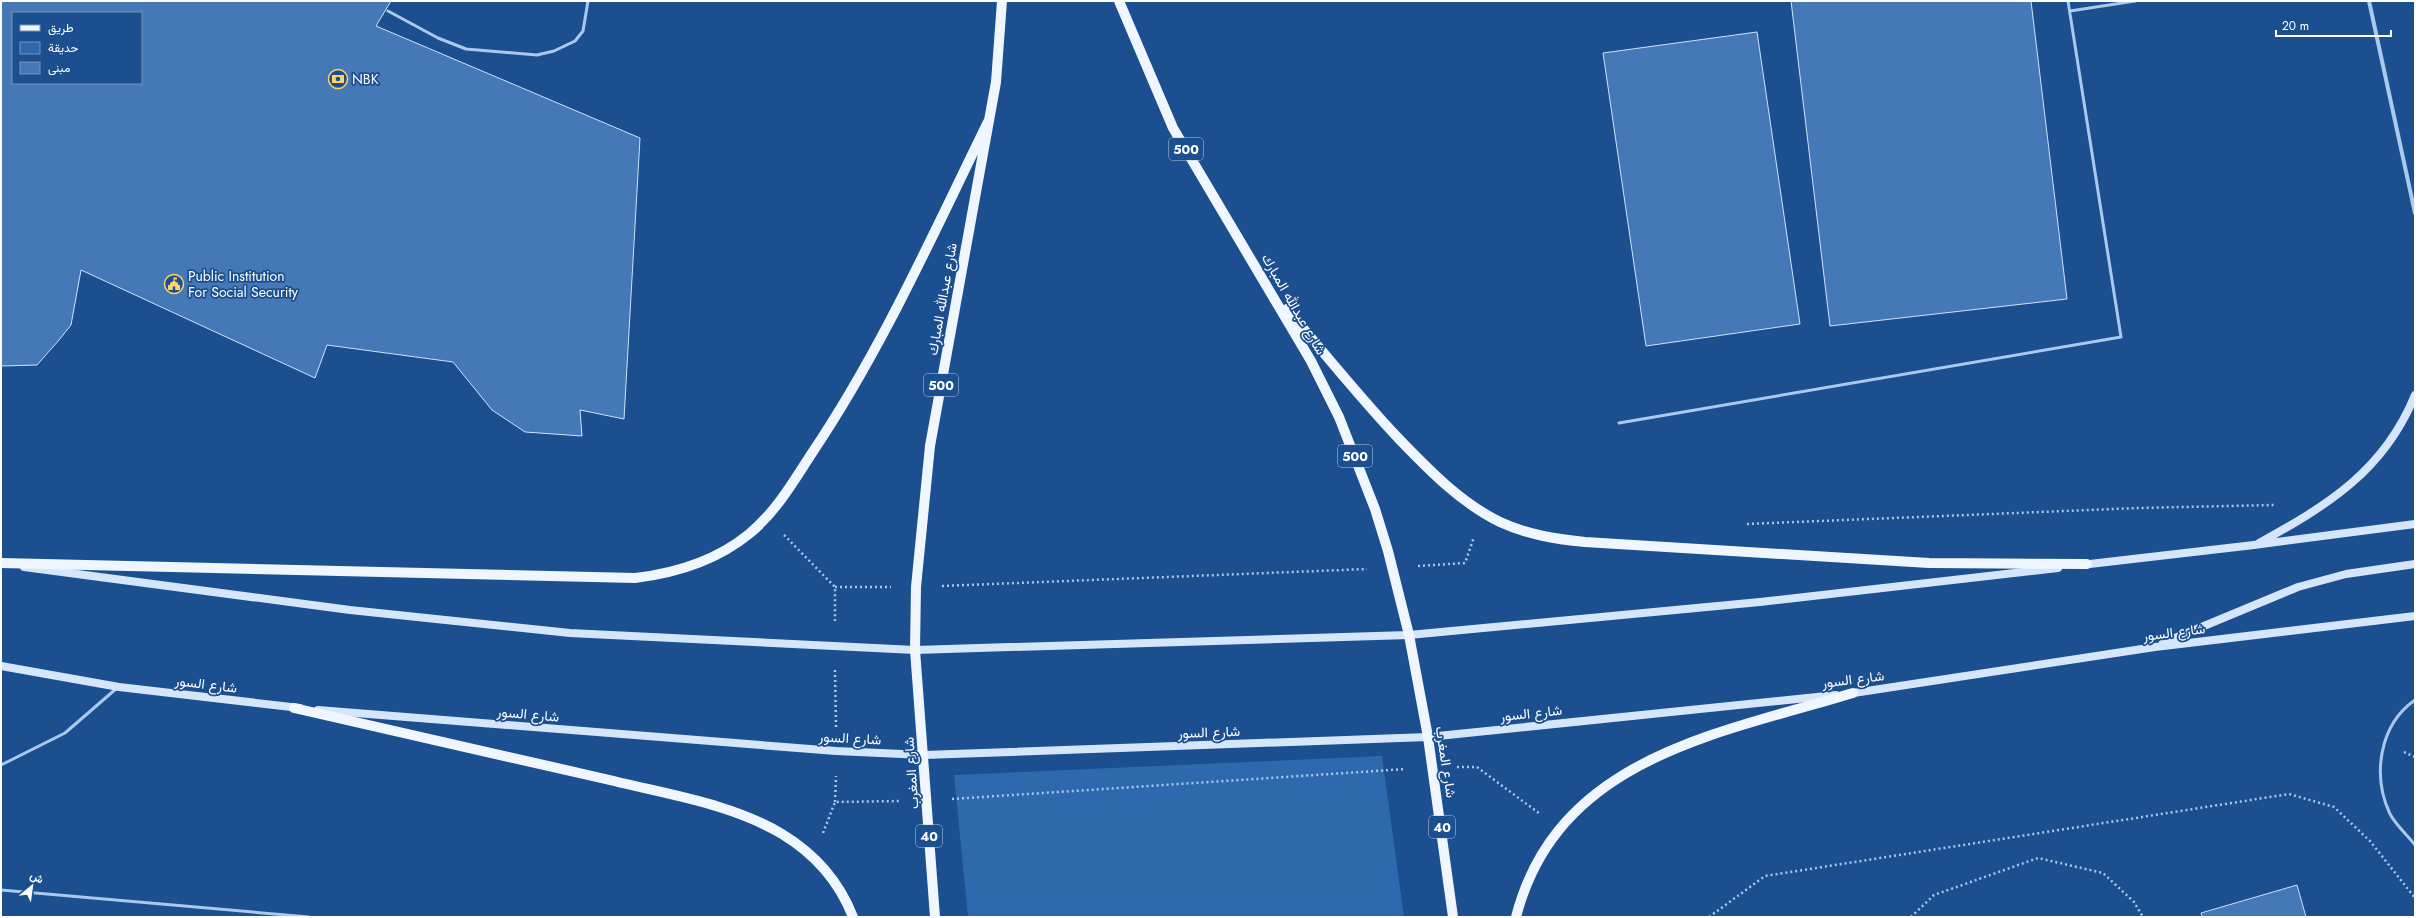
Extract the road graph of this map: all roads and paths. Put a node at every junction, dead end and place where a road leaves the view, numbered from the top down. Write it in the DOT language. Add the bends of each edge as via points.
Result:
graph roads {
  1 [pos="588,1"];
  2 [pos="1002,1"];
  3 [pos="1119,1"];
  4 [pos="2068,1"];
  5 [pos="2135,1"];
  6 [pos="2369,1"];
  7 [pos="388,11"];
  8 [pos="2070,11"];
  9 [pos="988,122"];
  10 [pos="2415,213"];
  11 [pos="1270,288"];
  12 [pos="2415,395"];
  13 [pos="1619,423"];
  14 [pos="2275,505"];
  15 [pos="1483,512"];
  16 [pos="1744,524"];
  17 [pos="2415,524"];
  18 [pos="2254,546"];
  19 [pos="1,564"];
  20 [pos="2087,564"];
  21 [pos="2415,564"];
  22 [pos="1392,568"];
  23 [pos="916,586"];
  24 [pos="835,587"];
  25 [pos="2415,616"];
  26 [pos="1409,635"];
  27 [pos="2155,647"];
  28 [pos="915,650"];
  29 [pos="1,666"];
  30 [pos="119,687"];
  31 [pos="1853,693"];
  32 [pos="2415,700"];
  33 [pos="294,708"];
  34 [pos="1428,737"];
  35 [pos="924,755"];
  36 [pos="1,765"];
  37 [pos="1433,767"];
  38 [pos="927,800"];
  39 [pos="1559,829"];
  40 [pos="2415,845"];
  41 [pos="813,857"];
  42 [pos="1,890"];
  43 [pos="2415,898"];
  44 [pos="309,917"];
  45 [pos="853,917"];
  46 [pos="935,917"];
  47 [pos="1453,917"];
  48 [pos="1516,917"];
  49 [pos="1709,917"];
  50 [pos="1911,917"];
  51 [pos="2143,917"];
  1 -- 7 [label="lane" via="583,31 575,41 554,51 537,55 466,49 438,38"];
  2 -- 9 [label="main road, شارع عبدالله المبارك / 500" via="996,82"];
  3 -- 11 [label="main road, شارع عبدالله المبارك / 500" via="1173,128"];
  4 -- 8 [label="lane"];
  5 -- 8 [label="lane"];
  6 -- 10 [label="street"];
  8 -- 13 [label="lane" via="2122,337"];
  9 -- 19 [label="main road" via="863,371 790,487 767,518 736,544 689,568 635,578"];
  9 -- 23 [label="main road, شارع عبدالله المبارك / 500" via="930,446"];
  11 -- 15 [label="main road" via="1366,404 1435,477"];
  11 -- 22 [label="main road, شارع عبدالله المبارك / 500" via="1339,418 1375,509"];
  12 -- 18 [label="main road" via="2392,440 2359,477 2324,504"];
  14 -- 16 [label="path"];
  15 -- 20 [label="main road" via="1502,522 1549,538 1585,542 1929,562"];
  15 -- 22 [label="path" via="1465,563"];
  17 -- 18 [label="main road"];
  18 -- 20 [label="main road"];
  19 -- 28 [label="main road" via="350,610 570,633"];
  20 -- 26 [label="main road" via="1760,602"];
  21 -- 27 [label="main road" via="2346,574 2298,587"];
  22 -- 23 [label="path"];
  22 -- 26 [label="main road, شارع عبدالله المبارك / 500"];
  23 -- 24 [label="path"];
  23 -- 28 [label="main road, شارع عبدالله المبارك / 500"];
  25 -- 27 [label="main road, شارع السور"];
  26 -- 28 [label="main road"];
  26 -- 34 [label="main road, شارع المغرب / 40"];
  27 -- 31 [label="main road, شارع السور"];
  28 -- 35 [label="main road, شارع المغرب / 40"];
  29 -- 30 [label="main road, شارع السور"];
  30 -- 33 [label="main road, شارع السور"];
  30 -- 36 [label="lane" via="65,733"];
  31 -- 34 [label="main road, شارع السور"];
  31 -- 39 [label="main road" via="1718,733 1648,760 1615,779 1590,798"];
  32 -- 40 [label="lane" via="2394,722 2384,744 2380,768 2382,792 2391,815"];
  33 -- 35 [label="main road, شارع السور" via="836,751"];
  33 -- 41 [label="main road" via="699,802 764,825 797,844"];
  34 -- 35 [label="main road, شارع السور"];
  34 -- 37 [label="main road, شارع المغرب / 40"];
  35 -- 38 [label="main road, شارع المغرب / 40"];
  37 -- 38 [label="path"];
  37 -- 39 [label="path" via="1477,766"];
  37 -- 47 [label="main road, شارع المغرب / 40"];
  38 -- 41 [label="path" via="835,802"];
  38 -- 46 [label="main road, شارع المغرب / 40"];
  39 -- 48 [label="main road" via="1538,857 1522,893"];
  41 -- 45 [label="main road" via="839,888"];
  42 -- 44 [label="lane"];
  43 -- 49 [label="path" via="2370,840 2334,807 2289,794 1764,876"];
  50 -- 51 [label="path" via="1934,895 2038,858 2103,873 2134,902"];
}
